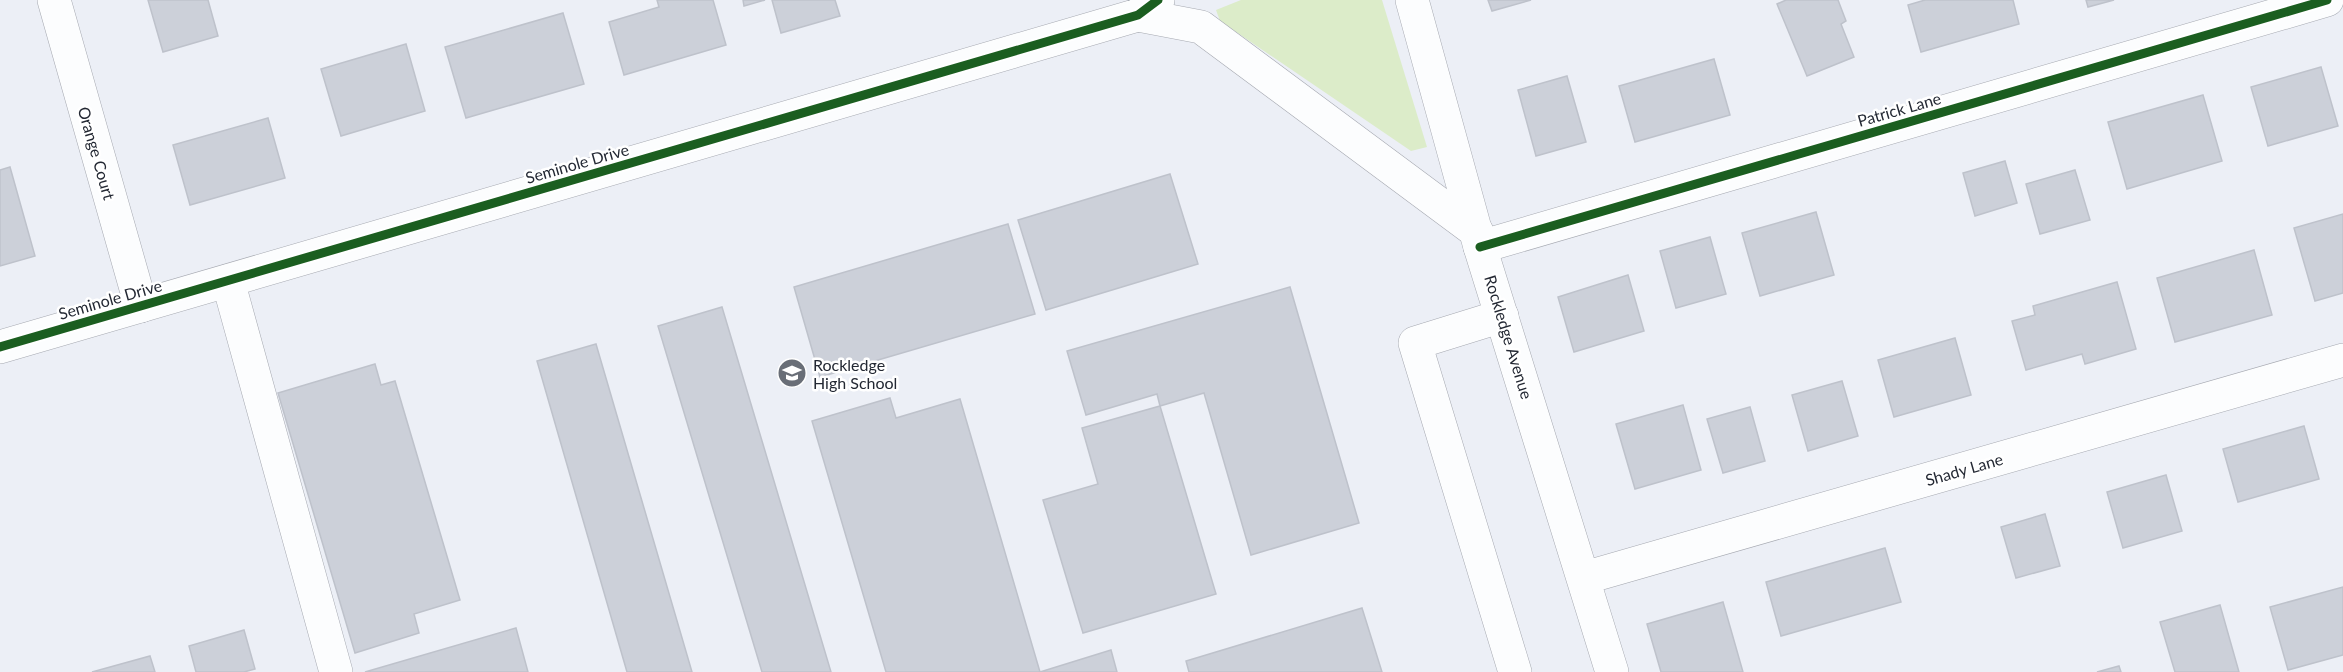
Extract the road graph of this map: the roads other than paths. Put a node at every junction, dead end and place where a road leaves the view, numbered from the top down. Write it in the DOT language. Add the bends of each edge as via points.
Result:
graph roads {
  1 [pos="54,0"];
  2 [pos="1412,0"];
  3 [pos="2327,0"];
  4 [pos="1148,7"];
  5 [pos="1479,239"];
  6 [pos="228,281"];
  7 [pos="141,306"];
  8 [pos="1502,316"];
  9 [pos="0,347"];
  10 [pos="2343,360"];
  11 [pos="1584,578"];
  12 [pos="336,672"];
  13 [pos="1515,672"];
  14 [pos="1612,672"];
  1 -- 7 [label="street, Orange Court"];
  2 -- 5 [label="street, Rockledge Avenue"];
  3 -- 5 [label="street, Patrick Lane"];
  4 -- 5 [label="street" via="1201,27"];
  4 -- 6 [label="street, Seminole Drive"];
  5 -- 8 [label="street, Rockledge Avenue"];
  6 -- 7 [label="street, Seminole Drive"];
  6 -- 12 [label="street"];
  7 -- 9 [label="street, Seminole Drive"];
  8 -- 11 [label="street, Rockledge Avenue"];
  8 -- 13 [label="street" via="1415,343"];
  10 -- 11 [label="street, Shady Lane"];
  11 -- 14 [label="street, Rockledge Avenue"];
}
